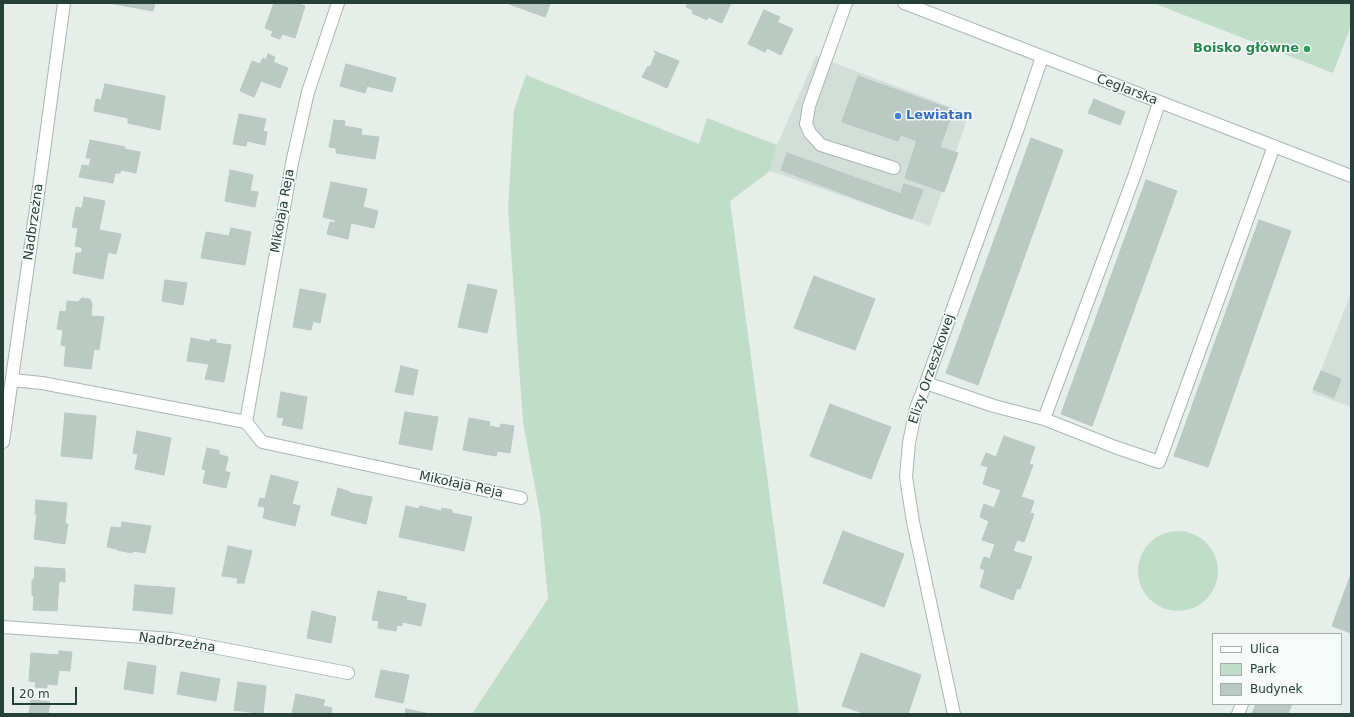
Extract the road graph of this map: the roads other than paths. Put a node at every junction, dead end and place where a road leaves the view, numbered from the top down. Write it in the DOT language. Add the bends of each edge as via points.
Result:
graph roads {
  1 [pos="64,3"];
  2 [pos="338,3"];
  3 [pos="846,3"];
  4 [pos="905,3"];
  5 [pos="1042,57"];
  6 [pos="1159,103"];
  7 [pos="1274,146"];
  8 [pos="894,168"];
  9 [pos="1351,176"];
  10 [pos="12,380"];
  11 [pos="926,383"];
  12 [pos="1044,419"];
  13 [pos="246,422"];
  14 [pos="3,442"];
  15 [pos="520,498"];
  16 [pos="3,627"];
  17 [pos="348,673"];
  18 [pos="954,714"];
  1 -- 10 [label="street, Nadbrzeżna"];
  2 -- 13 [label="street, Mikołaja Reja" via="308,92 292,163"];
  3 -- 8 [label="street" via="809,106 806,124 821,145"];
  4 -- 5 [label="street, Ceglarska"];
  5 -- 6 [label="street, Ceglarska"];
  5 -- 11 [label="street, Elizy Orzeszkowej"];
  6 -- 7 [label="street, Ceglarska"];
  6 -- 12 [label="street"];
  7 -- 9 [label="street, Ceglarska"];
  7 -- 12 [label="street" via="1158,462"];
  10 -- 13 [label="street" via="42,382"];
  10 -- 14 [label="street, Nadbrzeżna"];
  11 -- 12 [label="street" via="994,406"];
  11 -- 18 [label="street, Elizy Orzeszkowej" via="913,422 906,477 912,522"];
  13 -- 15 [label="street, Mikołaja Reja" via="262,442"];
  16 -- 17 [label="street, Nadbrzeżna" via="172,639"];
}
